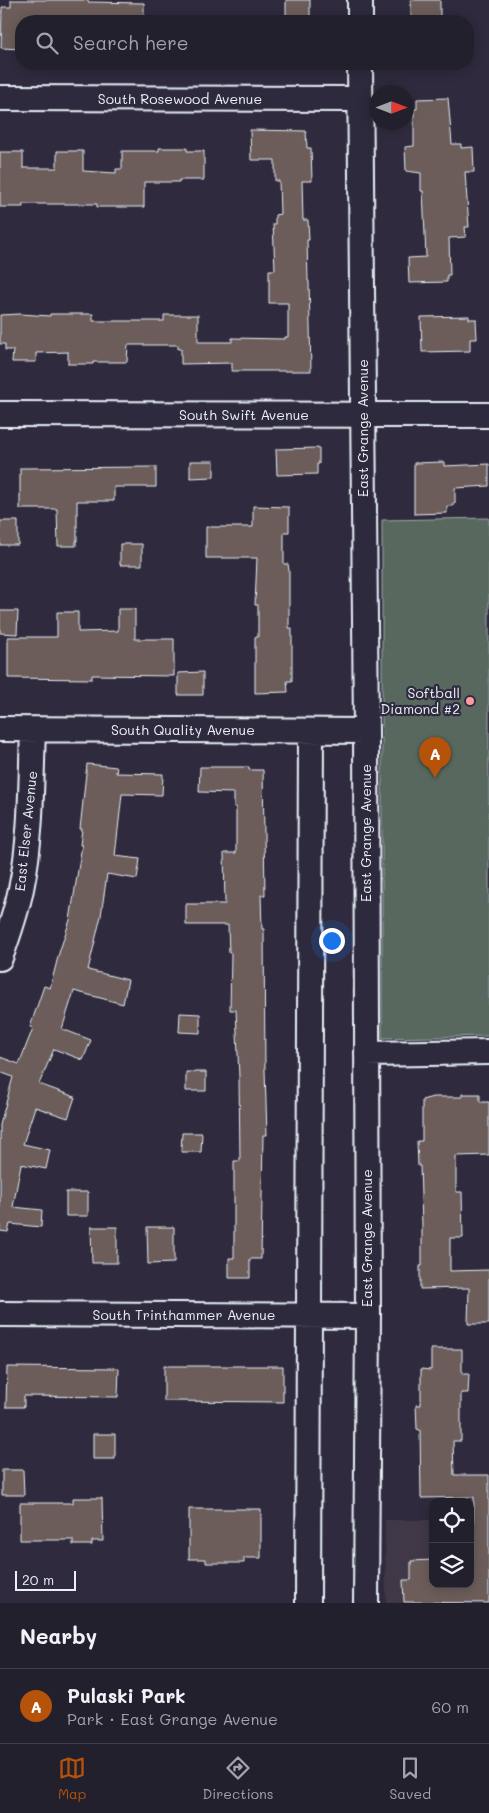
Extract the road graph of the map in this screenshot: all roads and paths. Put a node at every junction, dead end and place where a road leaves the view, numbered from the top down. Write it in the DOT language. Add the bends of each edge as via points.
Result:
graph roads {
  1 [pos="360,0"];
  2 [pos="360,15"];
  3 [pos="360,70"];
  4 [pos="0,98"];
  5 [pos="360,99"];
  6 [pos="0,414"];
  7 [pos="363,415"];
  8 [pos="489,415"];
  9 [pos="0,729"];
  10 [pos="33,730"];
  11 [pos="311,731"];
  12 [pos="366,731"];
  13 [pos="0,958"];
  14 [pos="489,1052"];
  15 [pos="367,1054"];
  16 [pos="0,1314"];
  17 [pos="310,1316"];
  18 [pos="368,1316"];
  19 [pos="308,1603"];
  20 [pos="366,1603"];
  1 -- 2 [label="street"];
  3 -- 5 [label="street, East Grange Avenue"];
  4 -- 5 [label="street, South Rosewood Avenue"];
  5 -- 7 [label="street, East Grange Avenue"];
  6 -- 7 [label="street, South Swift Avenue"];
  7 -- 8 [label="street, South Swift Avenue"];
  7 -- 12 [label="street, East Grange Avenue"];
  9 -- 10 [label="street, South Quality Avenue"];
  10 -- 11 [label="street, South Quality Avenue"];
  10 -- 13 [label="street, East Elser Avenue" via="31,800 22,889"];
  11 -- 12 [label="street, South Quality Avenue"];
  11 -- 17 [label="street"];
  12 -- 15 [label="street, East Grange Avenue"];
  14 -- 15 [label="street"];
  15 -- 18 [label="street, East Grange Avenue"];
  16 -- 17 [label="street, South Trinthammer Avenue"];
  17 -- 18 [label="street, South Trinthammer Avenue"];
  17 -- 19 [label="street"];
  18 -- 20 [label="street, East Grange Avenue"];
}
